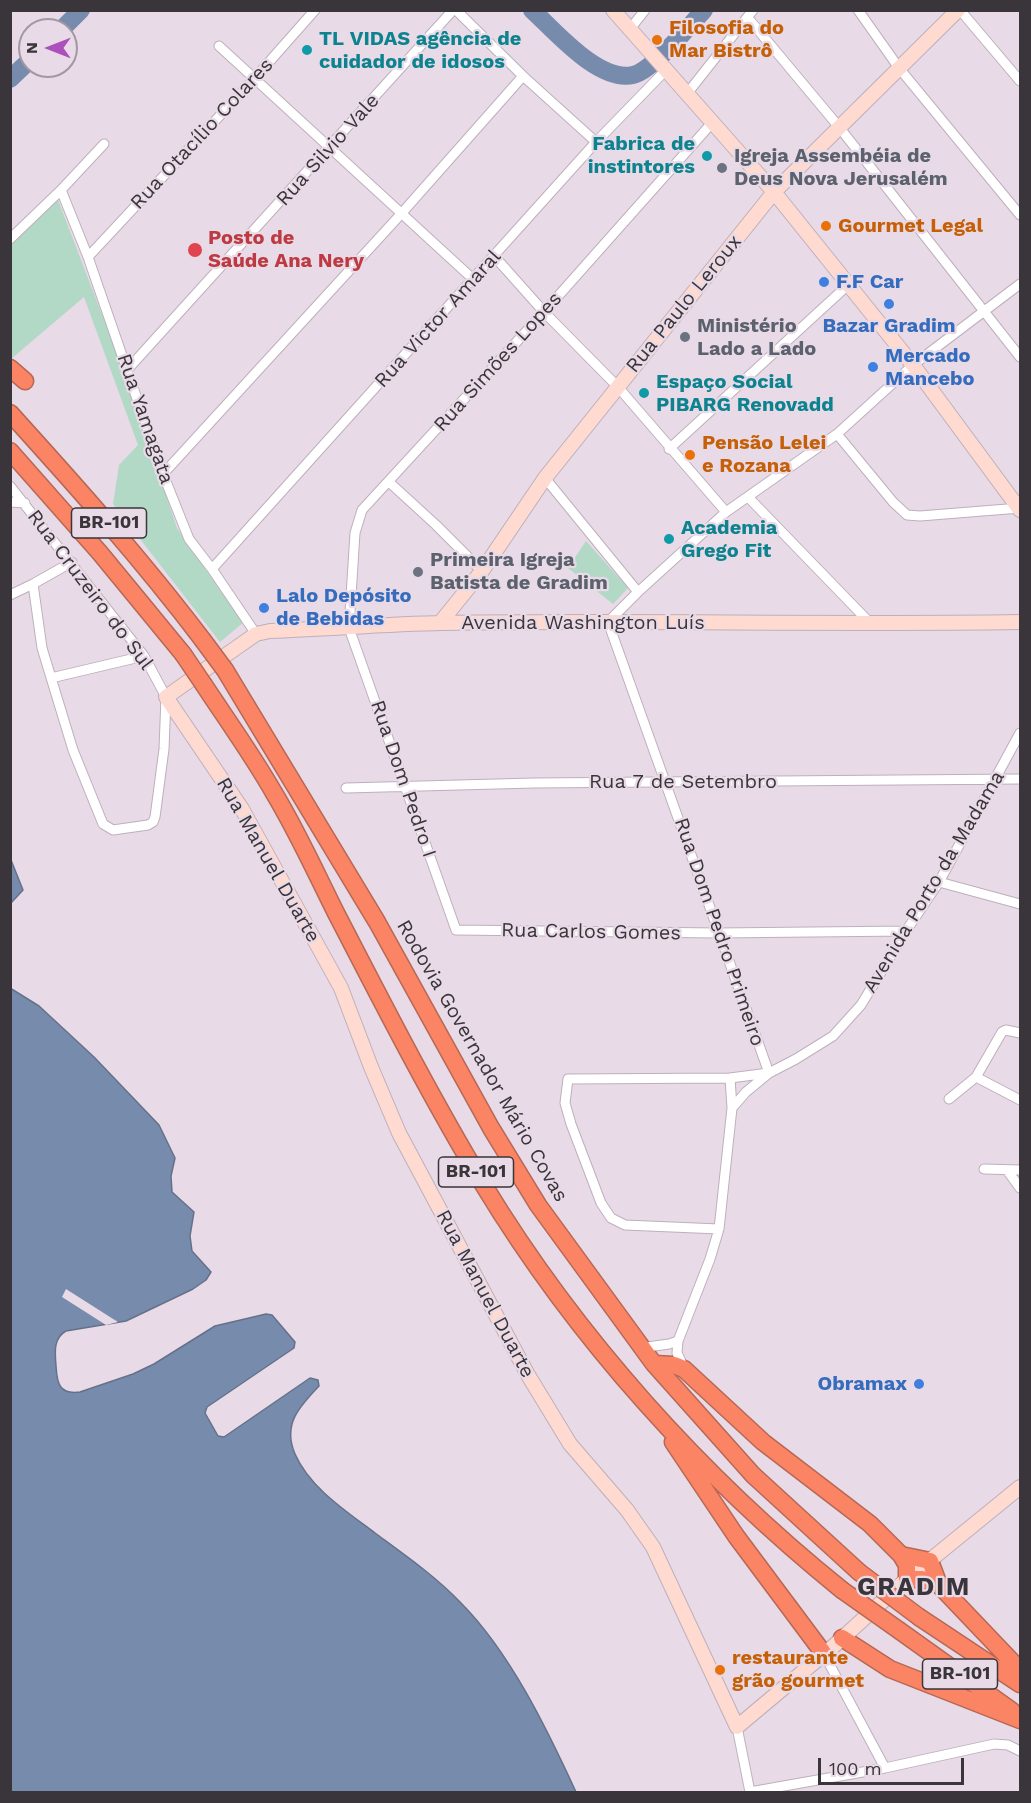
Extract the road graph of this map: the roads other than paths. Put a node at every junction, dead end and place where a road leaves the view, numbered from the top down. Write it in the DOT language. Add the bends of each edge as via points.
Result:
graph roads {
  1 [pos="315,10"];
  2 [pos="455,10"];
  3 [pos="613,10"];
  4 [pos="645,10"];
  5 [pos="858,10"];
  6 [pos="959,10"];
  7 [pos="751,14"];
  8 [pos="630,29"];
  9 [pos="219,46"];
  10 [pos="658,62"];
  11 [pos="899,68"];
  12 [pos="523,76"];
  13 [pos="254,79"];
  14 [pos="1020,81"];
  15 [pos="686,95"];
  16 [pos="711,124"];
  17 [pos="839,127"];
  18 [pos="596,142"];
  19 [pos="104,144"];
  20 [pos="329,149"];
  21 [pos="61,190"];
  22 [pos="774,192"];
  23 [pos="401,214"];
  24 [pos="1020,215"];
  25 [pos="10,239"];
  26 [pos="88,257"];
  27 [pos="495,257"];
  28 [pos="473,279"];
  29 [pos="1020,284"];
  30 [pos="848,285"];
  31 [pos="986,311"];
  32 [pos="544,312"];
  33 [pos="1020,357"];
  34 [pos="913,365"];
  35 [pos="10,368"];
  36 [pos="128,369"];
  37 [pos="25,381"];
  38 [pos="618,387"];
  39 [pos="10,413"];
  40 [pos="837,434"];
  41 [pos="669,449"];
  42 [pos="10,451"];
  43 [pos="163,474"];
  44 [pos="545,478"];
  45 [pos="389,483"];
  46 [pos="10,486"];
  47 [pos="748,497"];
  48 [pos="10,502"];
  49 [pos="26,503"];
  50 [pos="1020,509"];
  51 [pos="726,512"];
  52 [pos="72,562"];
  53 [pos="212,569"];
  54 [pos="482,571"];
  55 [pos="33,585"];
  56 [pos="638,592"];
  57 [pos="10,595"];
  58 [pos="608,622"];
  59 [pos="1020,622"];
  60 [pos="440,623"];
  61 [pos="872,624"];
  62 [pos="349,628"];
  63 [pos="256,634"];
  64 [pos="144,656"];
  65 [pos="51,678"];
  66 [pos="166,697"];
  67 [pos="1020,733"];
  68 [pos="1020,779"];
  69 [pos="996,780"];
  70 [pos="666,783"];
  71 [pos="406,787"];
  72 [pos="346,788"];
  73 [pos="939,882"];
  74 [pos="1020,904"];
  75 [pos="456,930"];
  76 [pos="906,931"];
  77 [pos="718,933"];
  78 [pos="1020,1033"];
  79 [pos="769,1073"];
  80 [pos="976,1077"];
  81 [pos="730,1078"];
  82 [pos="948,1099"];
  83 [pos="1020,1100"];
  84 [pos="732,1108"];
  85 [pos="984,1168"];
  86 [pos="1008,1170"];
  87 [pos="1020,1170"];
  88 [pos="1020,1188"];
  89 [pos="719,1229"];
  90 [pos="678,1341"];
  91 [pos="640,1348"];
  92 [pos="654,1364"];
  93 [pos="684,1369"];
  94 [pos="660,1420"];
  95 [pos="1020,1486"];
  96 [pos="901,1555"];
  97 [pos="930,1561"];
  98 [pos="907,1579"];
  99 [pos="939,1585"];
  100 [pos="842,1638"];
  101 [pos="824,1654"];
  102 [pos="1020,1670"];
  103 [pos="1020,1684"];
  104 [pos="1020,1719"];
  105 [pos="737,1727"];
  106 [pos="1020,1750"];
  107 [pos="885,1768"];
  108 [pos="750,1792"];
  1 -- 13 [label="street, Rua Otacílio Colares"];
  2 -- 12 [label="street"];
  2 -- 20 [label="street, Rua Silvio Vale"];
  3 -- 8 [label="street"];
  4 -- 8 [label="street"];
  5 -- 11 [label="street"];
  6 -- 11 [label="street, Rua Paulo Leroux"];
  6 -- 14 [label="street"];
  7 -- 15 [label="street"];
  7 -- 17 [label="street"];
  8 -- 10 [label="street"];
  9 -- 13 [label="street"];
  10 -- 15 [label="street"];
  10 -- 18 [label="street, Rua Victor Amaral"];
  11 -- 17 [label="street, Rua Paulo Leroux"];
  11 -- 24 [label="street"];
  12 -- 18 [label="street"];
  12 -- 23 [label="street"];
  13 -- 20 [label="street"];
  13 -- 26 [label="street, Rua Otacílio Colares"];
  15 -- 16 [label="street"];
  16 -- 22 [label="street"];
  16 -- 32 [label="street, Rua Simões Lopes"];
  17 -- 22 [label="street, Rua Paulo Leroux"];
  17 -- 31 [label="street"];
  18 -- 27 [label="street, Rua Victor Amaral"];
  19 -- 21 [label="street"];
  20 -- 23 [label="street"];
  20 -- 36 [label="street, Rua Silvio Vale"];
  21 -- 25 [label="street"];
  21 -- 26 [label="street, Rua Yamagata"];
  22 -- 30 [label="street"];
  22 -- 38 [label="street, Rua Paulo Leroux"];
  23 -- 28 [label="street"];
  23 -- 43 [label="street"];
  26 -- 36 [label="street, Rua Yamagata"];
  27 -- 28 [label="street, Rua Victor Amaral"];
  27 -- 32 [label="street"];
  28 -- 53 [label="street, Rua Victor Amaral"];
  29 -- 31 [label="street"];
  30 -- 34 [label="street"];
  30 -- 41 [label="street"];
  31 -- 33 [label="street"];
  31 -- 34 [label="street"];
  32 -- 38 [label="street"];
  32 -- 45 [label="street, Rua Simões Lopes"];
  34 -- 40 [label="street"];
  34 -- 50 [label="street"];
  35 -- 37 [label="highway"];
  36 -- 43 [label="street, Rua Yamagata"];
  38 -- 41 [label="street"];
  38 -- 44 [label="street, Rua Paulo Leroux"];
  39 -- 91 [label="highway, Rodovia Governador Mário Covas / BR-101, bridge" via="133,551 225,670 377,922 538,1205"];
  40 -- 47 [label="street"];
  40 -- 50 [label="street" via="907,515"];
  41 -- 51 [label="street"];
  42 -- 94 [label="highway, BR-101, bridge" via="100,553 204,685 274,793 395,1027 483,1184 549,1283"];
  43 -- 53 [label="street, Rua Yamagata" via="189,538"];
  44 -- 54 [label="street, Rua Paulo Leroux"];
  44 -- 56 [label="street"];
  45 -- 54 [label="street"];
  45 -- 62 [label="street, Rua Simões Lopes" via="368,501 358,520"];
  46 -- 49 [label="street, Rua Cruzeiro do Sul"];
  47 -- 51 [label="street"];
  47 -- 61 [label="street"];
  48 -- 49 [label="street"];
  49 -- 52 [label="street, Rua Cruzeiro do Sul"];
  51 -- 56 [label="street"];
  52 -- 55 [label="street"];
  52 -- 64 [label="street, Rua Cruzeiro do Sul"];
  53 -- 63 [label="street, Rua Yamagata"];
  54 -- 60 [label="street, Rua Paulo Leroux"];
  55 -- 57 [label="street"];
  55 -- 65 [label="street" via="42,648"];
  56 -- 58 [label="street"];
  58 -- 60 [label="street, Avenida Washington Luís"];
  58 -- 61 [label="street, Avenida Washington Luís"];
  58 -- 70 [label="street, Rua Dom Pedro Primeiro"];
  59 -- 61 [label="street, Avenida Washington Luís"];
  60 -- 62 [label="street, Avenida Washington Luís"];
  62 -- 63 [label="street, Avenida Washington Luís"];
  62 -- 71 [label="street, Rua Dom Pedro I"];
  63 -- 66 [label="street, Avenida Washington Luís"];
  64 -- 65 [label="street"];
  64 -- 66 [label="street, Rua Cruzeiro do Sul"];
  65 -- 66 [label="street" via="103,824 113,830 148,825 155,817"];
  66 -- 105 [label="street, Rua Manuel Duarte" via="242,809 341,988 399,1134 528,1375 570,1444 653,1547"];
  67 -- 69 [label="street, Avenida Porto da Madama"];
  68 -- 69 [label="street, Rua 7 de Setembro"];
  69 -- 70 [label="street, Rua 7 de Setembro"];
  69 -- 73 [label="street, Avenida Porto da Madama"];
  70 -- 71 [label="street, Rua 7 de Setembro"];
  70 -- 77 [label="street, Rua Dom Pedro Primeiro"];
  71 -- 72 [label="street, Rua 7 de Setembro"];
  71 -- 75 [label="street, Rua Dom Pedro I"];
  73 -- 74 [label="street"];
  73 -- 76 [label="street, Avenida Porto da Madama"];
  75 -- 77 [label="street, Rua Carlos Gomes"];
  76 -- 77 [label="street, Rua Carlos Gomes"];
  76 -- 79 [label="street, Avenida Porto da Madama" via="861,1005 833,1036"];
  77 -- 79 [label="street, Rua Dom Pedro Primeiro"];
  78 -- 80 [label="street" via="1002,1032"];
  79 -- 81 [label="street, Avenida Porto da Madama"];
  79 -- 84 [label="street"];
  80 -- 82 [label="street"];
  80 -- 83 [label="street"];
  81 -- 84 [label="street"];
  81 -- 89 [label="street, Avenida Porto da Madama" via="568,1079 565,1103 601,1203 611,1218 625,1225"];
  84 -- 89 [label="street"];
  85 -- 86 [label="street"];
  86 -- 87 [label="street"];
  86 -- 88 [label="street"];
  89 -- 90 [label="street"];
  90 -- 91 [label="street"];
  90 -- 93 [label="street" via="677,1353"];
  91 -- 92 [label="highway, Rodovia Governador Mário Covas / BR-101"];
  92 -- 93 [label="highway"];
  92 -- 103 [label="highway, Rodovia Governador Mário Covas / BR-101, bridge" via="753,1474 859,1572"];
  93 -- 96 [label="highway" via="762,1442 870,1524"];
  94 -- 101 [label="highway" via="729,1526"];
  94 -- 104 [label="highway, BR-101, bridge" via="774,1533 842,1590"];
  95 -- 97 [label="street"];
  96 -- 97 [label="highway"];
  96 -- 98 [label="highway" via="907,1566"];
  97 -- 98 [label="street"];
  97 -- 99 [label="highway"];
  98 -- 99 [label="highway"];
  98 -- 100 [label="street"];
  99 -- 102 [label="highway"];
  100 -- 101 [label="street"];
  100 -- 104 [label="highway" via="890,1669"];
  101 -- 105 [label="street"];
  101 -- 107 [label="street"];
  105 -- 108 [label="street, Rua Manuel Duarte"];
  106 -- 107 [label="street" via="994,1744"];
  107 -- 108 [label="street"];
}
